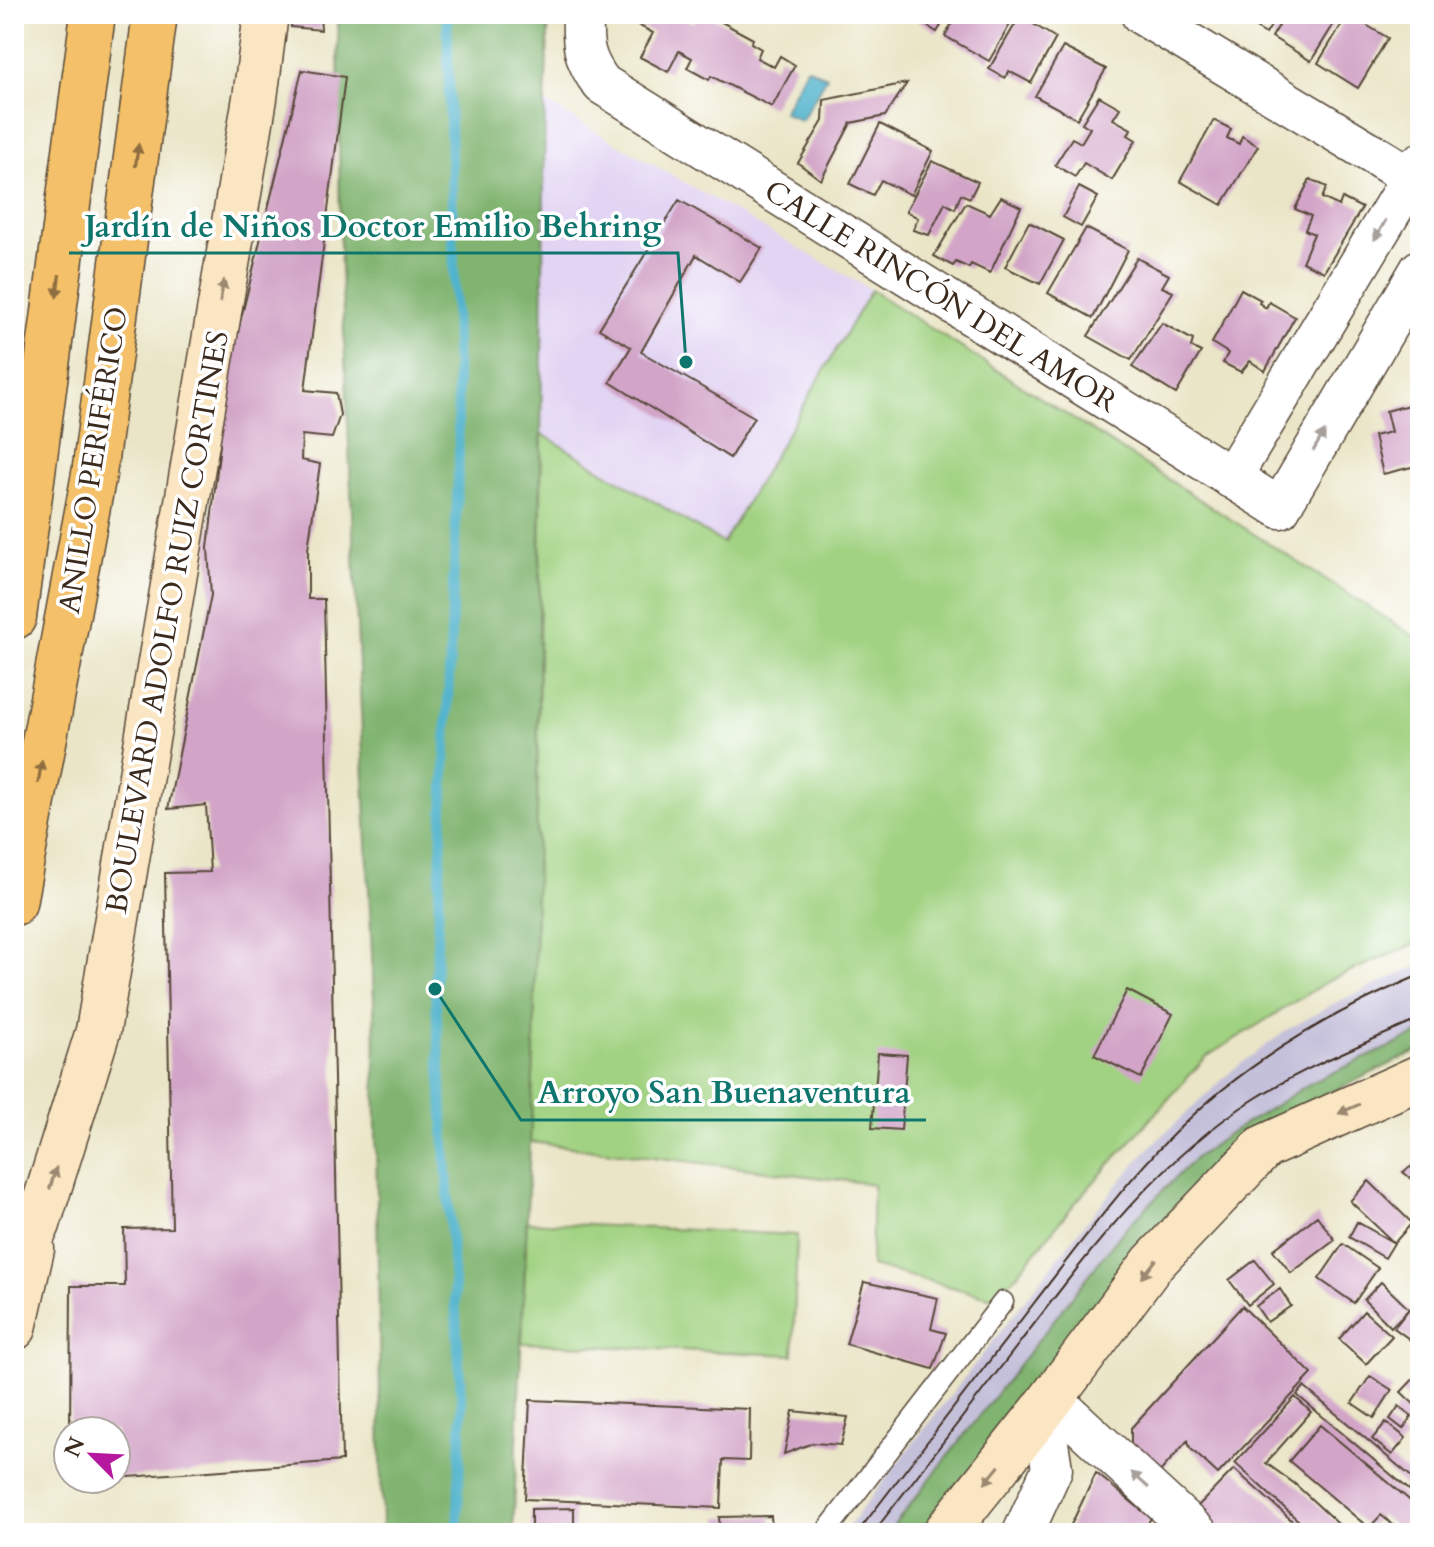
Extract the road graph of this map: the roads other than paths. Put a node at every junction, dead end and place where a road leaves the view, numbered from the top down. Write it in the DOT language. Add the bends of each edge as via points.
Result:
graph roads {
  1 [pos="93,14"];
  2 [pos="155,14"];
  3 [pos="266,14"];
  4 [pos="583,14"];
  5 [pos="1141,14"];
  6 [pos="1416,170"];
  7 [pos="1420,270"];
  8 [pos="1349,284"];
  9 [pos="1407,320"];
  10 [pos="1231,478"];
  11 [pos="14,617"];
  12 [pos="14,903"];
  13 [pos="1420,1077"];
  14 [pos="38,1224"];
  15 [pos="14,1276"];
  16 [pos="1003,1302"];
  17 [pos="14,1328"];
  18 [pos="1048,1404"];
  19 [pos="825,1533"];
  20 [pos="945,1533"];
  21 [pos="1023,1533"];
  22 [pos="1197,1533"];
  1 -- 11 [label="highway, ANILLO PERIFÉRICO, one-way"];
  12 -- 2 [label="highway, ANILLO PERIFÉRICO, one-way" via="94,474"];
  14 -- 3 [label="main road, BOULEVARD ADOLFO RUIZ CORTINES, one-way" via="98,1031"];
  4 -- 10 [label="street, CALLE RINCÓN DEL AMOR" via="587,65 602,84"];
  5 -- 6 [label="street"];
  6 -- 8 [label="street, one-way"];
  7 -- 9 [label="street"];
  8 -- 9 [label="street"];
  8 -- 10 [label="street"];
  10 -- 9 [label="street, CALLE RINCÓN DEL AMOR, one-way" via="1280,508"];
  13 -- 18 [label="main road, one-way" via="1264,1147 1153,1263"];
  14 -- 15 [label="main road, BOULEVARD ADOLFO RUIZ CORTINES"];
  14 -- 17 [label="main road, BOULEVARD ADOLFO RUIZ CORTINES"];
  16 -- 19 [label="lane"];
  18 -- 20 [label="main road, one-way"];
  18 -- 21 [label="street" via="1052,1469"];
  22 -- 18 [label="street, one-way"];
}
